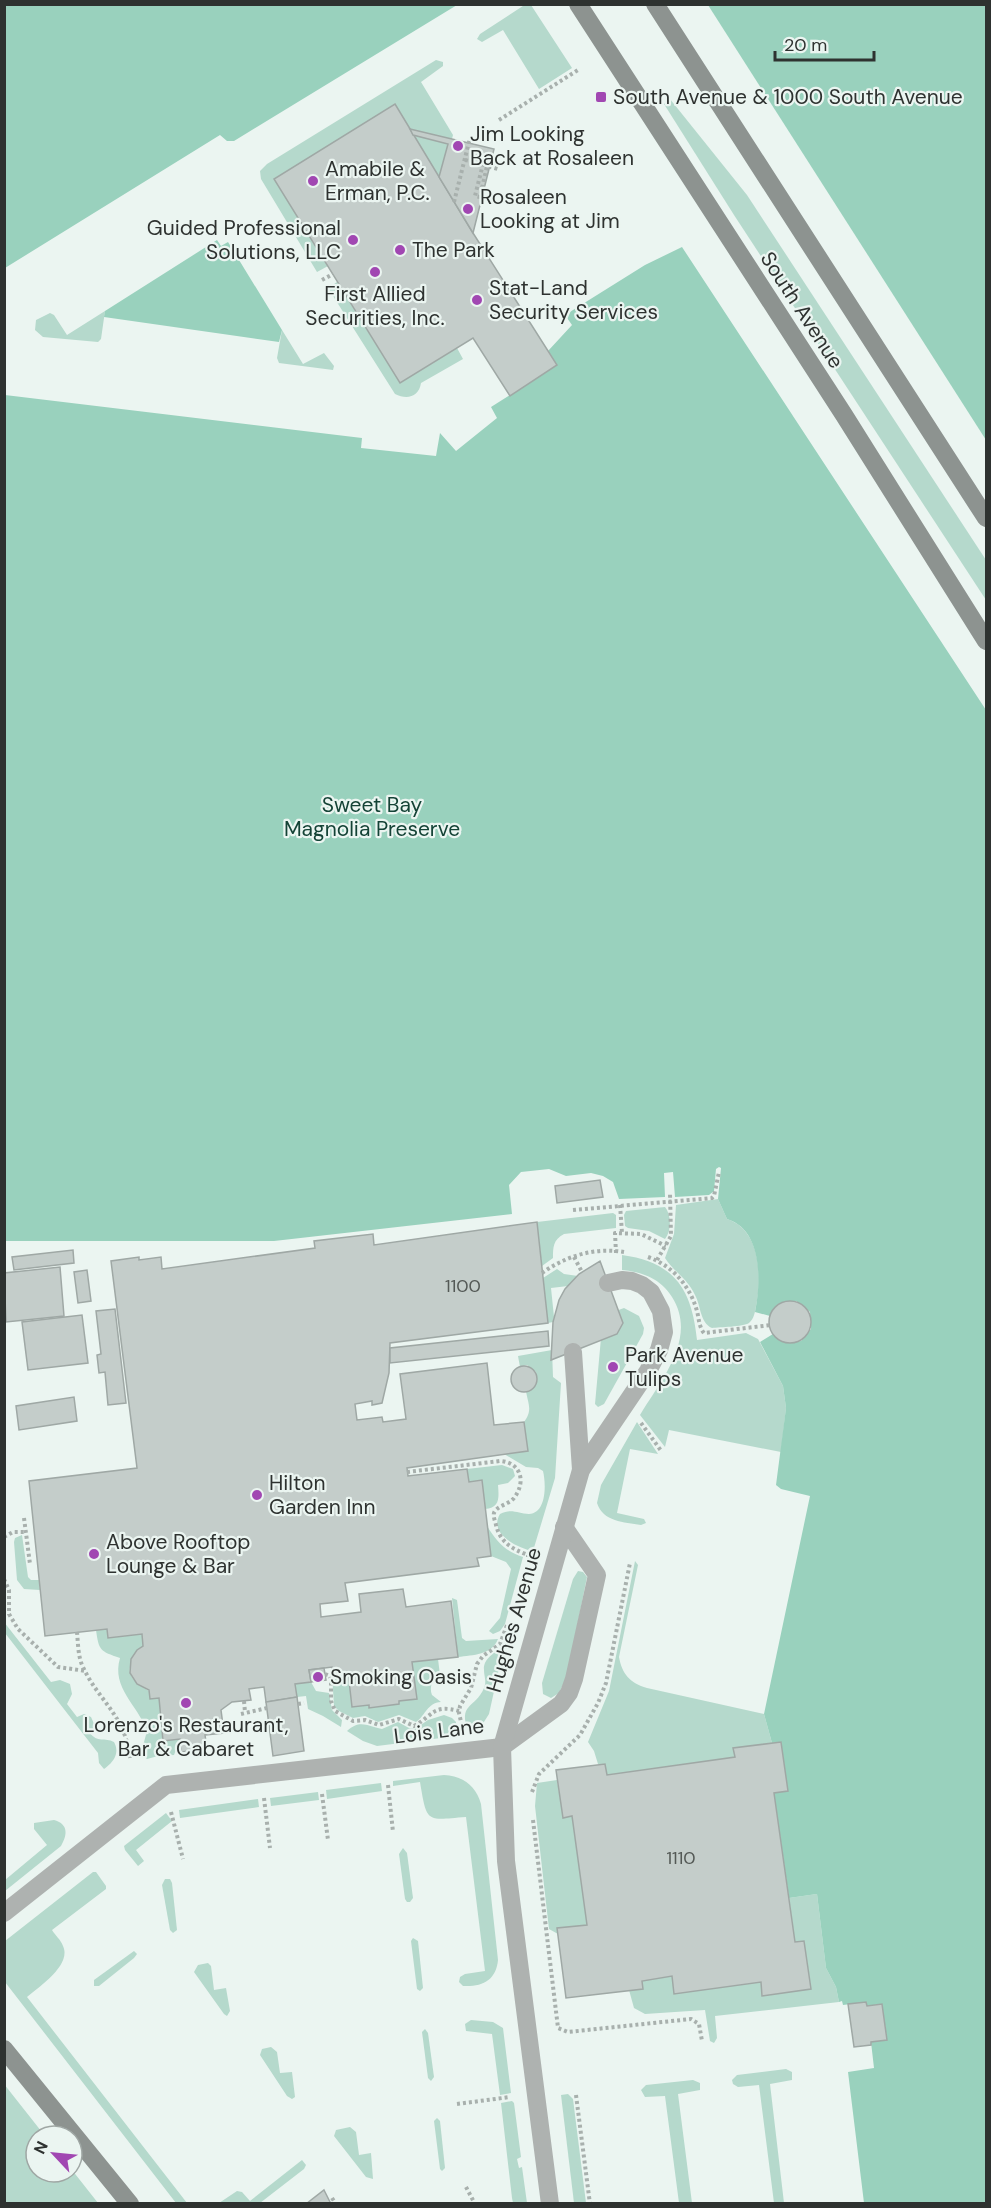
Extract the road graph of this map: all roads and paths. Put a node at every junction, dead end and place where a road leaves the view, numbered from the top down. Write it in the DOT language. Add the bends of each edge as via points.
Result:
graph roads {
  1 [pos="578,4"];
  2 [pos="655,4"];
  3 [pos="578,70"];
  4 [pos="499,120"];
  5 [pos="470,138"];
  6 [pos="465,160"];
  7 [pos="498,169"];
  8 [pos="454,202"];
  9 [pos="333,274"];
  10 [pos="322,280"];
  11 [pos="987,518"];
  12 [pos="987,641"];
  13 [pos="719,1172"];
  14 [pos="670,1194"];
  15 [pos="670,1201"];
  16 [pos="620,1205"];
  17 [pos="573,1210"];
  18 [pos="622,1233"];
  19 [pos="666,1246"];
  20 [pos="616,1251"];
  21 [pos="625,1252"];
  22 [pos="644,1255"];
  23 [pos="574,1256"];
  24 [pos="616,1259"];
  25 [pos="657,1260"];
  26 [pos="582,1272"];
  27 [pos="542,1273"];
  28 [pos="608,1283"];
  29 [pos="771,1325"];
  30 [pos="573,1352"];
  31 [pos="639,1419"];
  32 [pos="662,1452"];
  33 [pos="581,1470"];
  34 [pos="407,1472"];
  35 [pos="24,1518"];
  36 [pos="564,1527"];
  37 [pos="26,1532"];
  38 [pos="4,1537"];
  39 [pos="630,1563"];
  40 [pos="30,1564"];
  41 [pos="525,1566"];
  42 [pos="4,1579"];
  43 [pos="508,1623"];
  44 [pos="77,1632"];
  45 [pos="86,1671"];
  46 [pos="325,1674"];
  47 [pos="244,1701"];
  48 [pos="304,1703"];
  49 [pos="298,1704"];
  50 [pos="267,1708"];
  51 [pos="459,1711"];
  52 [pos="464,1736"];
  53 [pos="502,1747"];
  54 [pos="130,1758"];
  55 [pos="387,1781"];
  56 [pos="322,1790"];
  57 [pos="264,1797"];
  58 [pos="531,1797"];
  59 [pos="171,1811"];
  60 [pos="532,1815"];
  61 [pos="393,1832"];
  62 [pos="328,1840"];
  63 [pos="270,1848"];
  64 [pos="183,1859"];
  65 [pos="4,1913"];
  66 [pos="702,2041"];
  67 [pos="4,2049"];
  68 [pos="576,2095"];
  69 [pos="512,2097"];
  70 [pos="457,2104"];
  71 [pos="466,2187"];
  72 [pos="332,2198"];
  73 [pos="130,2204"];
  74 [pos="336,2204"];
  75 [pos="475,2204"];
  76 [pos="550,2204"];
  77 [pos="590,2204"];
  1 -- 12 [label="street, South Avenue"];
  2 -- 11 [label="street, South Avenue"];
  3 -- 4 [label="path"];
  5 -- 6 [label="path"];
  6 -- 7 [label="path" via="483,165 475,196 480,197 488,166"];
  6 -- 8 [label="path"];
  9 -- 10 [label="path"];
  13 -- 15 [label="path" via="713,1197"];
  14 -- 15 [label="path"];
  15 -- 16 [label="path"];
  15 -- 19 [label="path" via="672,1231"];
  16 -- 17 [label="path"];
  16 -- 18 [label="path"];
  18 -- 19 [label="path" via="641,1234"];
  18 -- 20 [label="path" via="615,1233"];
  19 -- 25 [label="path"];
  20 -- 21 [label="path"];
  20 -- 23 [label="path"];
  20 -- 24 [label="path"];
  22 -- 25 [label="path"];
  23 -- 26 [label="path"];
  23 -- 27 [label="path"];
  25 -- 29 [label="path" via="687,1287 704,1333"];
  28 -- 33 [label="lane, Hughes Avenue" via="632,1281 651,1292 661,1311 664,1332 648,1371"];
  30 -- 33 [label="lane, Hughes Avenue"];
  31 -- 32 [label="path"];
  33 -- 36 [label="lane, Hughes Avenue"];
  34 -- 41 [label="path" via="500,1461 514,1464 521,1479 517,1493 494,1515 504,1542 528,1555"];
  35 -- 37 [label="path"];
  36 -- 53 [label="lane, Hughes Avenue"];
  36 -- 53 [label="lane, Hughes Avenue" via="597,1575 574,1679 561,1704"];
  37 -- 38 [label="path"];
  37 -- 40 [label="path"];
  39 -- 58 [label="path" via="602,1693 580,1735 539,1774"];
  42 -- 45 [label="path" via="9,1590 9,1614 18,1629 58,1668"];
  43 -- 51 [label="path" via="500,1644 477,1664"];
  44 -- 45 [label="path"];
  45 -- 54 [label="path" via="116,1715 126,1735"];
  46 -- 51 [label="path" via="331,1679 332,1707 353,1721 384,1725 399,1719 414,1726 439,1709"];
  47 -- 50 [label="path" via="243,1713"];
  48 -- 49 [label="path"];
  51 -- 52 [label="path"];
  53 -- 65 [label="lane, Lois Lane" via="166,1785"];
  53 -- 76 [label="lane, Lois Lane" via="506,1861"];
  55 -- 61 [label="path"];
  56 -- 62 [label="path"];
  57 -- 63 [label="path"];
  59 -- 64 [label="path"];
  60 -- 66 [label="path" via="558,2028 568,2032 691,2019 699,2024"];
  67 -- 73 [label="street"];
  68 -- 77 [label="path"];
  69 -- 70 [label="path"];
  71 -- 75 [label="path"];
  72 -- 74 [label="path"];
}
